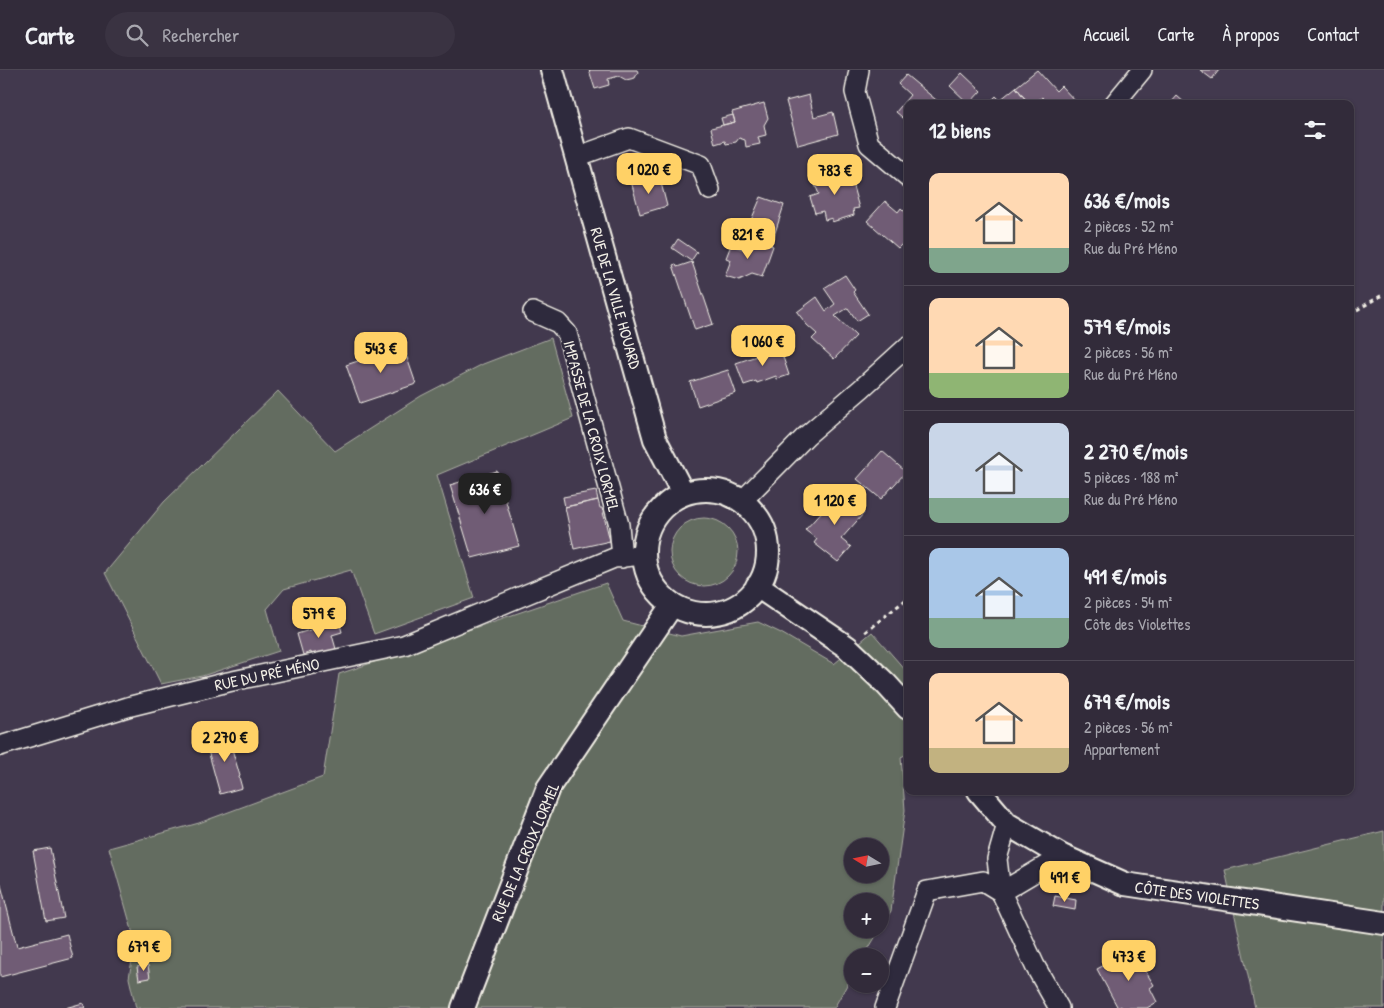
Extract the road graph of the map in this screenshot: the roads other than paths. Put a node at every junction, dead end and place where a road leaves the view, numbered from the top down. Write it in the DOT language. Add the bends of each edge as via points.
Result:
graph roads {
  1 [pos="552,70"];
  2 [pos="859,70"];
  3 [pos="1142,70"];
  4 [pos="1117,100"];
  5 [pos="576,157"];
  6 [pos="904,174"];
  7 [pos="710,190"];
  8 [pos="533,312"];
  9 [pos="904,350"];
  10 [pos="684,493"];
  11 [pos="742,501"];
  12 [pos="633,556"];
  13 [pos="757,586"];
  14 [pos="672,605"];
  15 [pos="904,704"];
  16 [pos="0,746"];
  17 [pos="982,795"];
  18 [pos="1007,824"];
  19 [pos="1062,856"];
  20 [pos="1001,892"];
  21 [pos="1384,923"];
  22 [pos="463,1008"];
  23 [pos="885,1008"];
  24 [pos="1058,1008"];
  1 -- 5 [label="street, RUE DE LA VILLE HOUARD"];
  2 -- 6 [label="street" via="855,92 868,144"];
  3 -- 4 [label="street"];
  5 -- 7 [label="street" via="629,138 700,165"];
  5 -- 10 [label="street, RUE DE LA VILLE HOUARD" via="655,439"];
  8 -- 12 [label="street, IMPASSE DE LA CROIX LORMEL" via="558,323 566,333 619,525"];
  9 -- 11 [label="street" via="806,436"];
  10 -- 11 [label="street" via="704,489 724,492"];
  10 -- 12 [label="street" via="666,504 652,519"];
  11 -- 13 [label="street" via="756,515 765,533 768,552"];
  12 -- 14 [label="street" via="657,592"];
  12 -- 16 [label="street, RUE DU PRÉ MÉNO" via="614,558 404,645 131,706"];
  13 -- 14 [label="street" via="740,604 725,611 707,615"];
  13 -- 15 [label="street" via="847,647"];
  14 -- 22 [label="street, RUE DE LA CROIX LORMEL" via="548,788"];
  17 -- 18 [label="street, CÔTE DES VIOLETTES"];
  18 -- 19 [label="street, CÔTE DES VIOLETTES"];
  18 -- 20 [label="street" via="997,859"];
  19 -- 20 [label="street"];
  19 -- 21 [label="street, CÔTE DES VIOLETTES" via="1124,884"];
  20 -- 23 [label="street" via="983,881 927,891"];
  20 -- 24 [label="street"];
}
